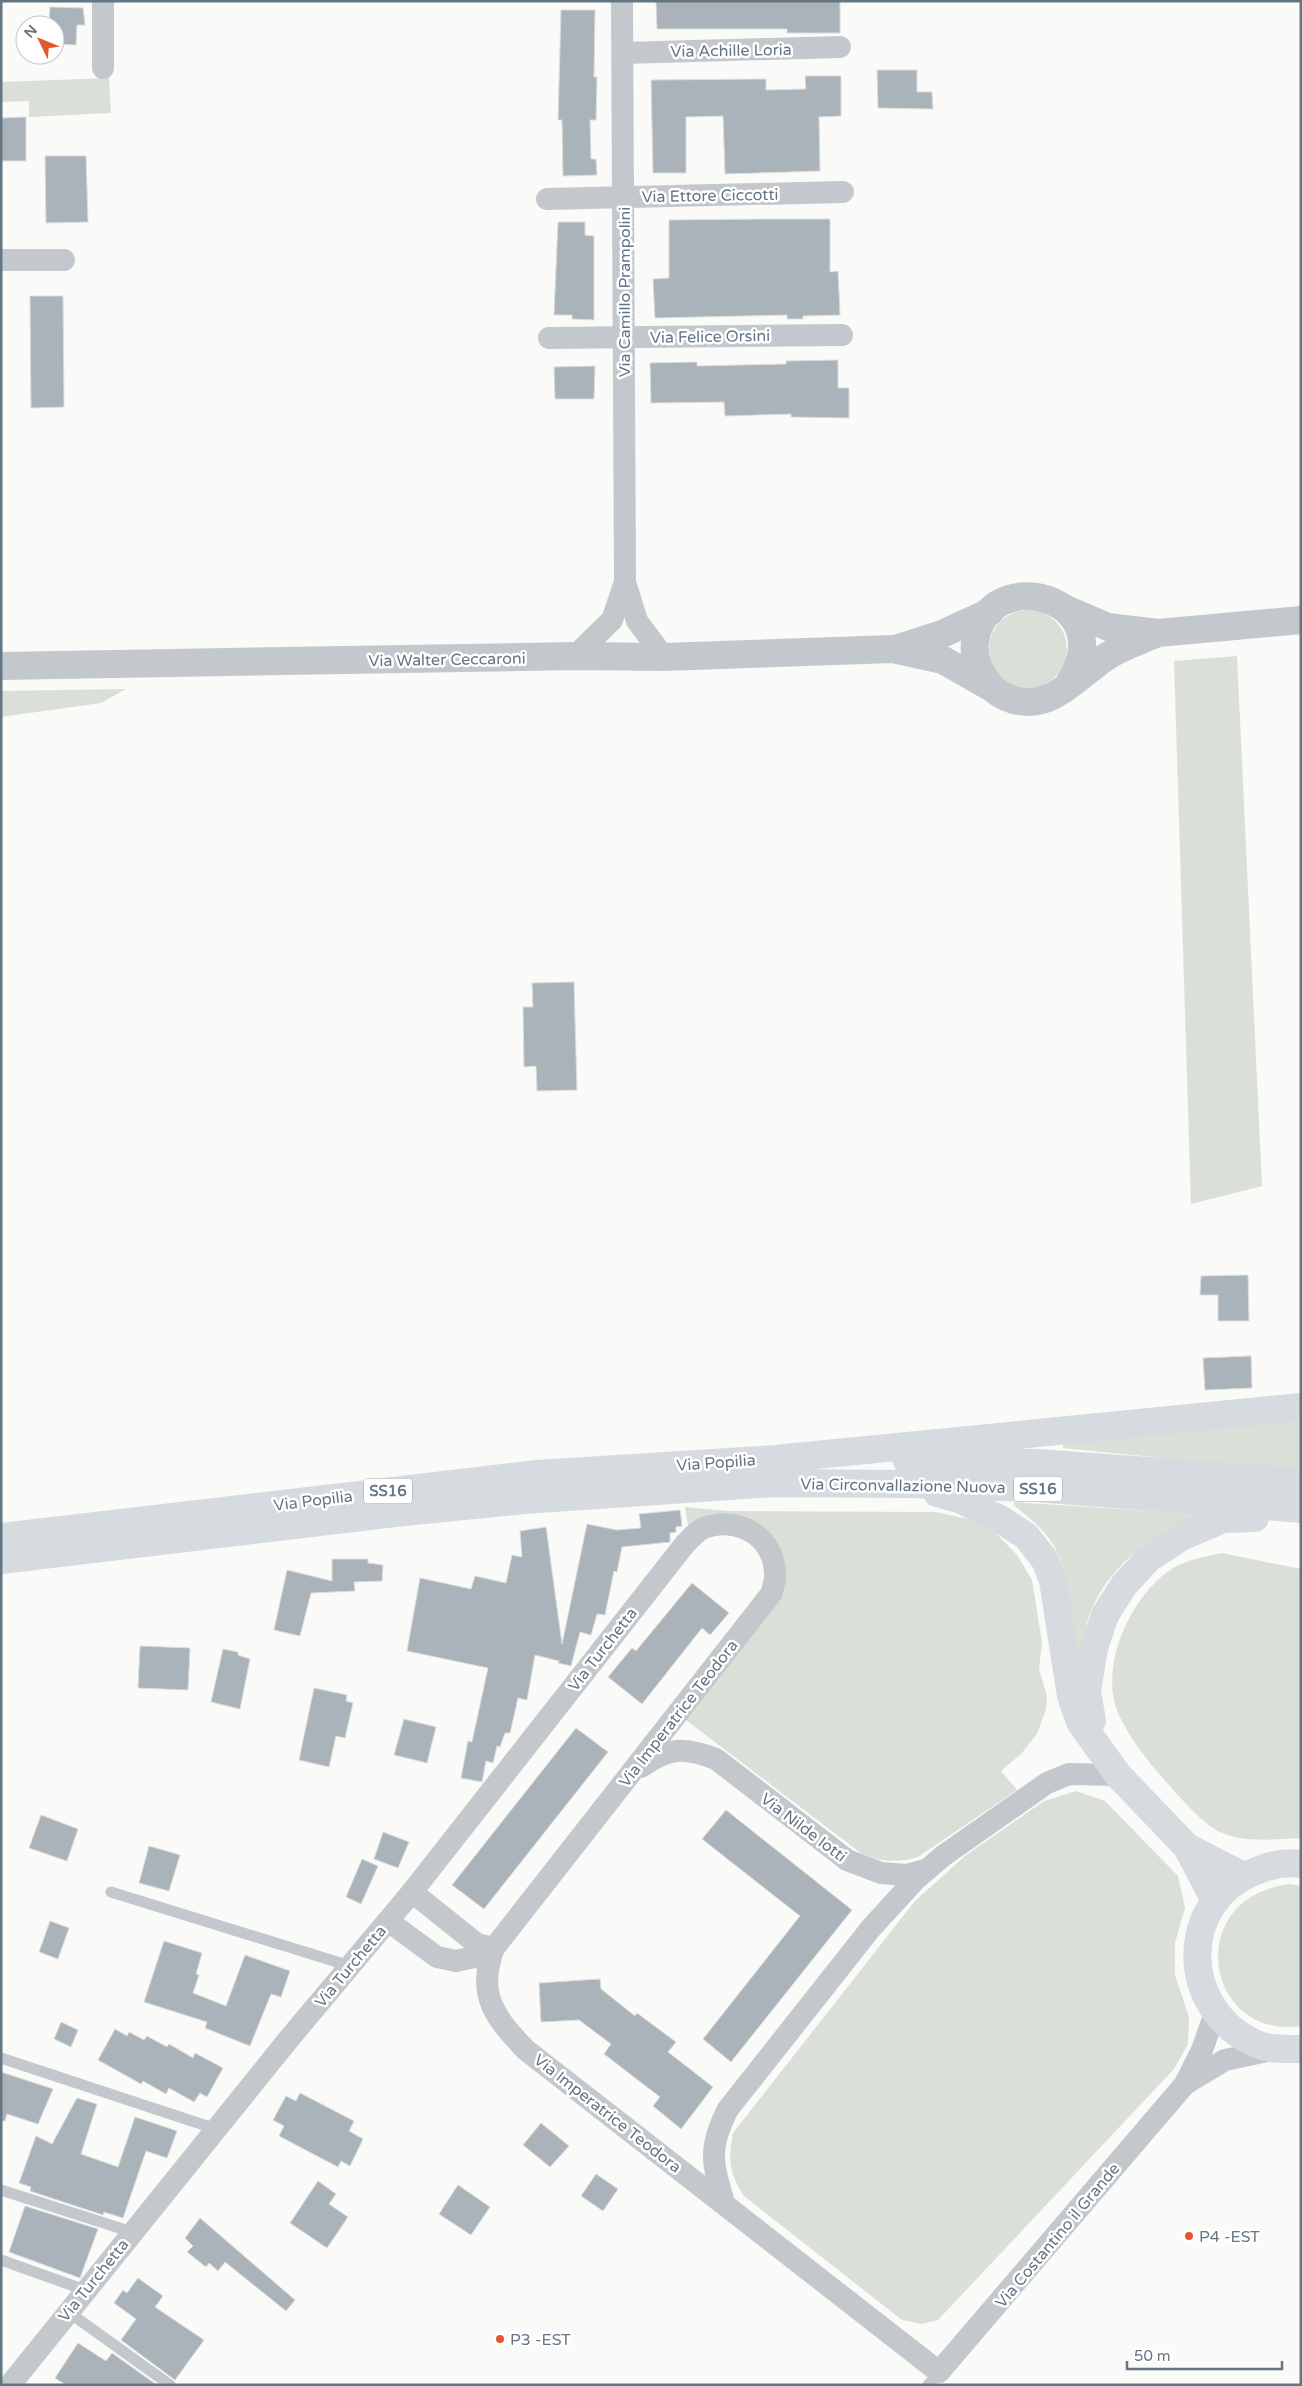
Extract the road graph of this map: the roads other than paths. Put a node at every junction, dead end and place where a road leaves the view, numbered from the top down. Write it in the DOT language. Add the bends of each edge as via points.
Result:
graph roads {
  1 [pos="103,1"];
  2 [pos="622,1"];
  3 [pos="840,47"];
  4 [pos="623,52"];
  5 [pos="102,68"];
  6 [pos="843,192"];
  7 [pos="623,197"];
  8 [pos="547,200"];
  9 [pos="1,260"];
  10 [pos="64,260"];
  11 [pos="842,335"];
  12 [pos="624,337"];
  13 [pos="549,338"];
  14 [pos="626,582"];
  15 [pos="1066,609"];
  16 [pos="990,612"];
  17 [pos="1301,620"];
  18 [pos="1158,633"];
  19 [pos="894,649"];
  20 [pos="575,656"];
  21 [pos="664,657"];
  22 [pos="1,666"];
  23 [pos="1068,686"];
  24 [pos="992,688"];
  25 [pos="1301,1407"];
  26 [pos="775,1471"];
  27 [pos="1301,1482"];
  28 [pos="907,1484"];
  29 [pos="1301,1510"];
  30 [pos="1301,1522"];
  31 [pos="1,1537"];
  32 [pos="685,1544"];
  33 [pos="1,1560"];
  34 [pos="1096,1742"];
  35 [pos="1118,1775"];
  36 [pos="628,1777"];
  37 [pos="1187,1847"];
  38 [pos="1301,1864"];
  39 [pos="928,1869"];
  40 [pos="1242,1876"];
  41 [pos="111,1892"];
  42 [pos="412,1892"];
  43 [pos="1215,1901"];
  44 [pos="388,1921"];
  45 [pos="492,1954"];
  46 [pos="350,1966"];
  47 [pos="1215,2013"];
  48 [pos="1289,2049"];
  49 [pos="1,2058"];
  50 [pos="1185,2084"];
  51 [pos="216,2129"];
  52 [pos="1,2190"];
  53 [pos="724,2203"];
  54 [pos="132,2232"];
  55 [pos="1,2260"];
  56 [pos="85,2290"];
  57 [pos="68,2311"];
  58 [pos="934,2378"];
  59 [pos="10,2385"];
  60 [pos="170,2385"];
  1 -- 5 [label="street"];
  2 -- 4 [label="street, Via Camillo Prampolini"];
  3 -- 4 [label="street, Via Achille Loria"];
  4 -- 7 [label="street, Via Camillo Prampolini"];
  6 -- 7 [label="street, Via Ettore Ciccotti"];
  7 -- 8 [label="street, Via Ettore Ciccotti"];
  7 -- 12 [label="street, Via Camillo Prampolini"];
  9 -- 10 [label="street"];
  11 -- 12 [label="street, Via Felice Orsini"];
  12 -- 13 [label="street, Via Felice Orsini"];
  12 -- 14 [label="street, Via Camillo Prampolini"];
  14 -- 20 [label="street, Via Camillo Prampolini" via="612,620"];
  14 -- 21 [label="street, Via Camillo Prampolini" via="638,621"];
  15 -- 16 [label="street, Via Walter Ceccaroni" via="1036,595 1019,596"];
  15 -- 18 [label="street, Via Walter Ceccaroni" via="1108,627"];
  15 -- 23 [label="street" via="1082,638 1078,671"];
  16 -- 19 [label="street, Via Walter Ceccaroni" via="942,634"];
  16 -- 24 [label="street, Via Walter Ceccaroni" via="980,626 975,642 976,659"];
  17 -- 18 [label="street"];
  18 -- 23 [label="street, Via Walter Ceccaroni" via="1110,654"];
  19 -- 21 [label="street, Via Walter Ceccaroni"];
  19 -- 24 [label="street, Via Walter Ceccaroni" via="943,660"];
  20 -- 21 [label="street, Via Walter Ceccaroni"];
  20 -- 22 [label="street, Via Walter Ceccaroni"];
  23 -- 24 [label="street, Via Walter Ceccaroni" via="1039,702 1006,698"];
  25 -- 26 [label="main road"];
  26 -- 27 [label="main road, Via Circonvallazione Nuova / SS16" via="1038,1463"];
  26 -- 28 [label="main road, Via Circonvallazione Nuova / SS16"];
  26 -- 31 [label="main road, Via Popilia / SS16" via="537,1474"];
  26 -- 33 [label="main road, Via Popilia / SS16"];
  28 -- 29 [label="main road, Via Circonvallazione Nuova / SS16" via="1036,1488"];
  28 -- 34 [label="main road" via="959,1499 1000,1519 1026,1536 1045,1560 1053,1580 1071,1696 1080,1722"];
  30 -- 34 [label="main road" via="1223,1519 1183,1536 1149,1558 1130,1578 1105,1615 1094,1648 1087,1691"];
  32 -- 36 [label="street, Via Imperatrice Teodora" via="701,1530 718,1524 737,1525 751,1531 766,1544 773,1558 776,1577 771,1594"];
  32 -- 42 [label="street, Via Turchetta"];
  34 -- 35 [label="main road"];
  35 -- 37 [label="main road"];
  35 -- 39 [label="street, Via Nilde Iotti" via="1069,1774 1047,1783"];
  36 -- 39 [label="street, Via Nilde Iotti" via="655,1757 694,1750 716,1759 846,1860 880,1873 906,1875"];
  36 -- 45 [label="street, Via Imperatrice Teodora"];
  37 -- 40 [label="main road"];
  37 -- 43 [label="main road"];
  38 -- 40 [label="main road" via="1270,1865"];
  39 -- 53 [label="street" via="871,1928 728,2109 717,2131 713,2149 714,2171"];
  40 -- 43 [label="main road"];
  41 -- 46 [label="lane"];
  42 -- 44 [label="street, Via Turchetta"];
  42 -- 45 [label="street"];
  43 -- 47 [label="main road" via="1201,1928 1196,1957 1201,1986"];
  44 -- 45 [label="street" via="436,1958 456,1961"];
  44 -- 46 [label="street, Via Turchetta"];
  45 -- 53 [label="street, Via Imperatrice Teodora" via="487,1988 492,2008 502,2026 526,2050"];
  46 -- 51 [label="street, Via Turchetta"];
  47 -- 48 [label="main road" via="1232,2030 1253,2043"];
  47 -- 50 [label="street, Via Costantino il Grande"];
  48 -- 50 [label="street, Via Costantino il Grande" via="1226,2060"];
  49 -- 51 [label="lane"];
  50 -- 58 [label="street, Via Costantino il Grande"];
  51 -- 54 [label="street, Via Turchetta"];
  52 -- 54 [label="lane"];
  53 -- 58 [label="street, Via Imperatrice Teodora"];
  54 -- 56 [label="street, Via Turchetta"];
  55 -- 56 [label="lane"];
  56 -- 57 [label="street, Via Turchetta"];
  57 -- 59 [label="street, Via Turchetta"];
  57 -- 60 [label="lane"];
}
